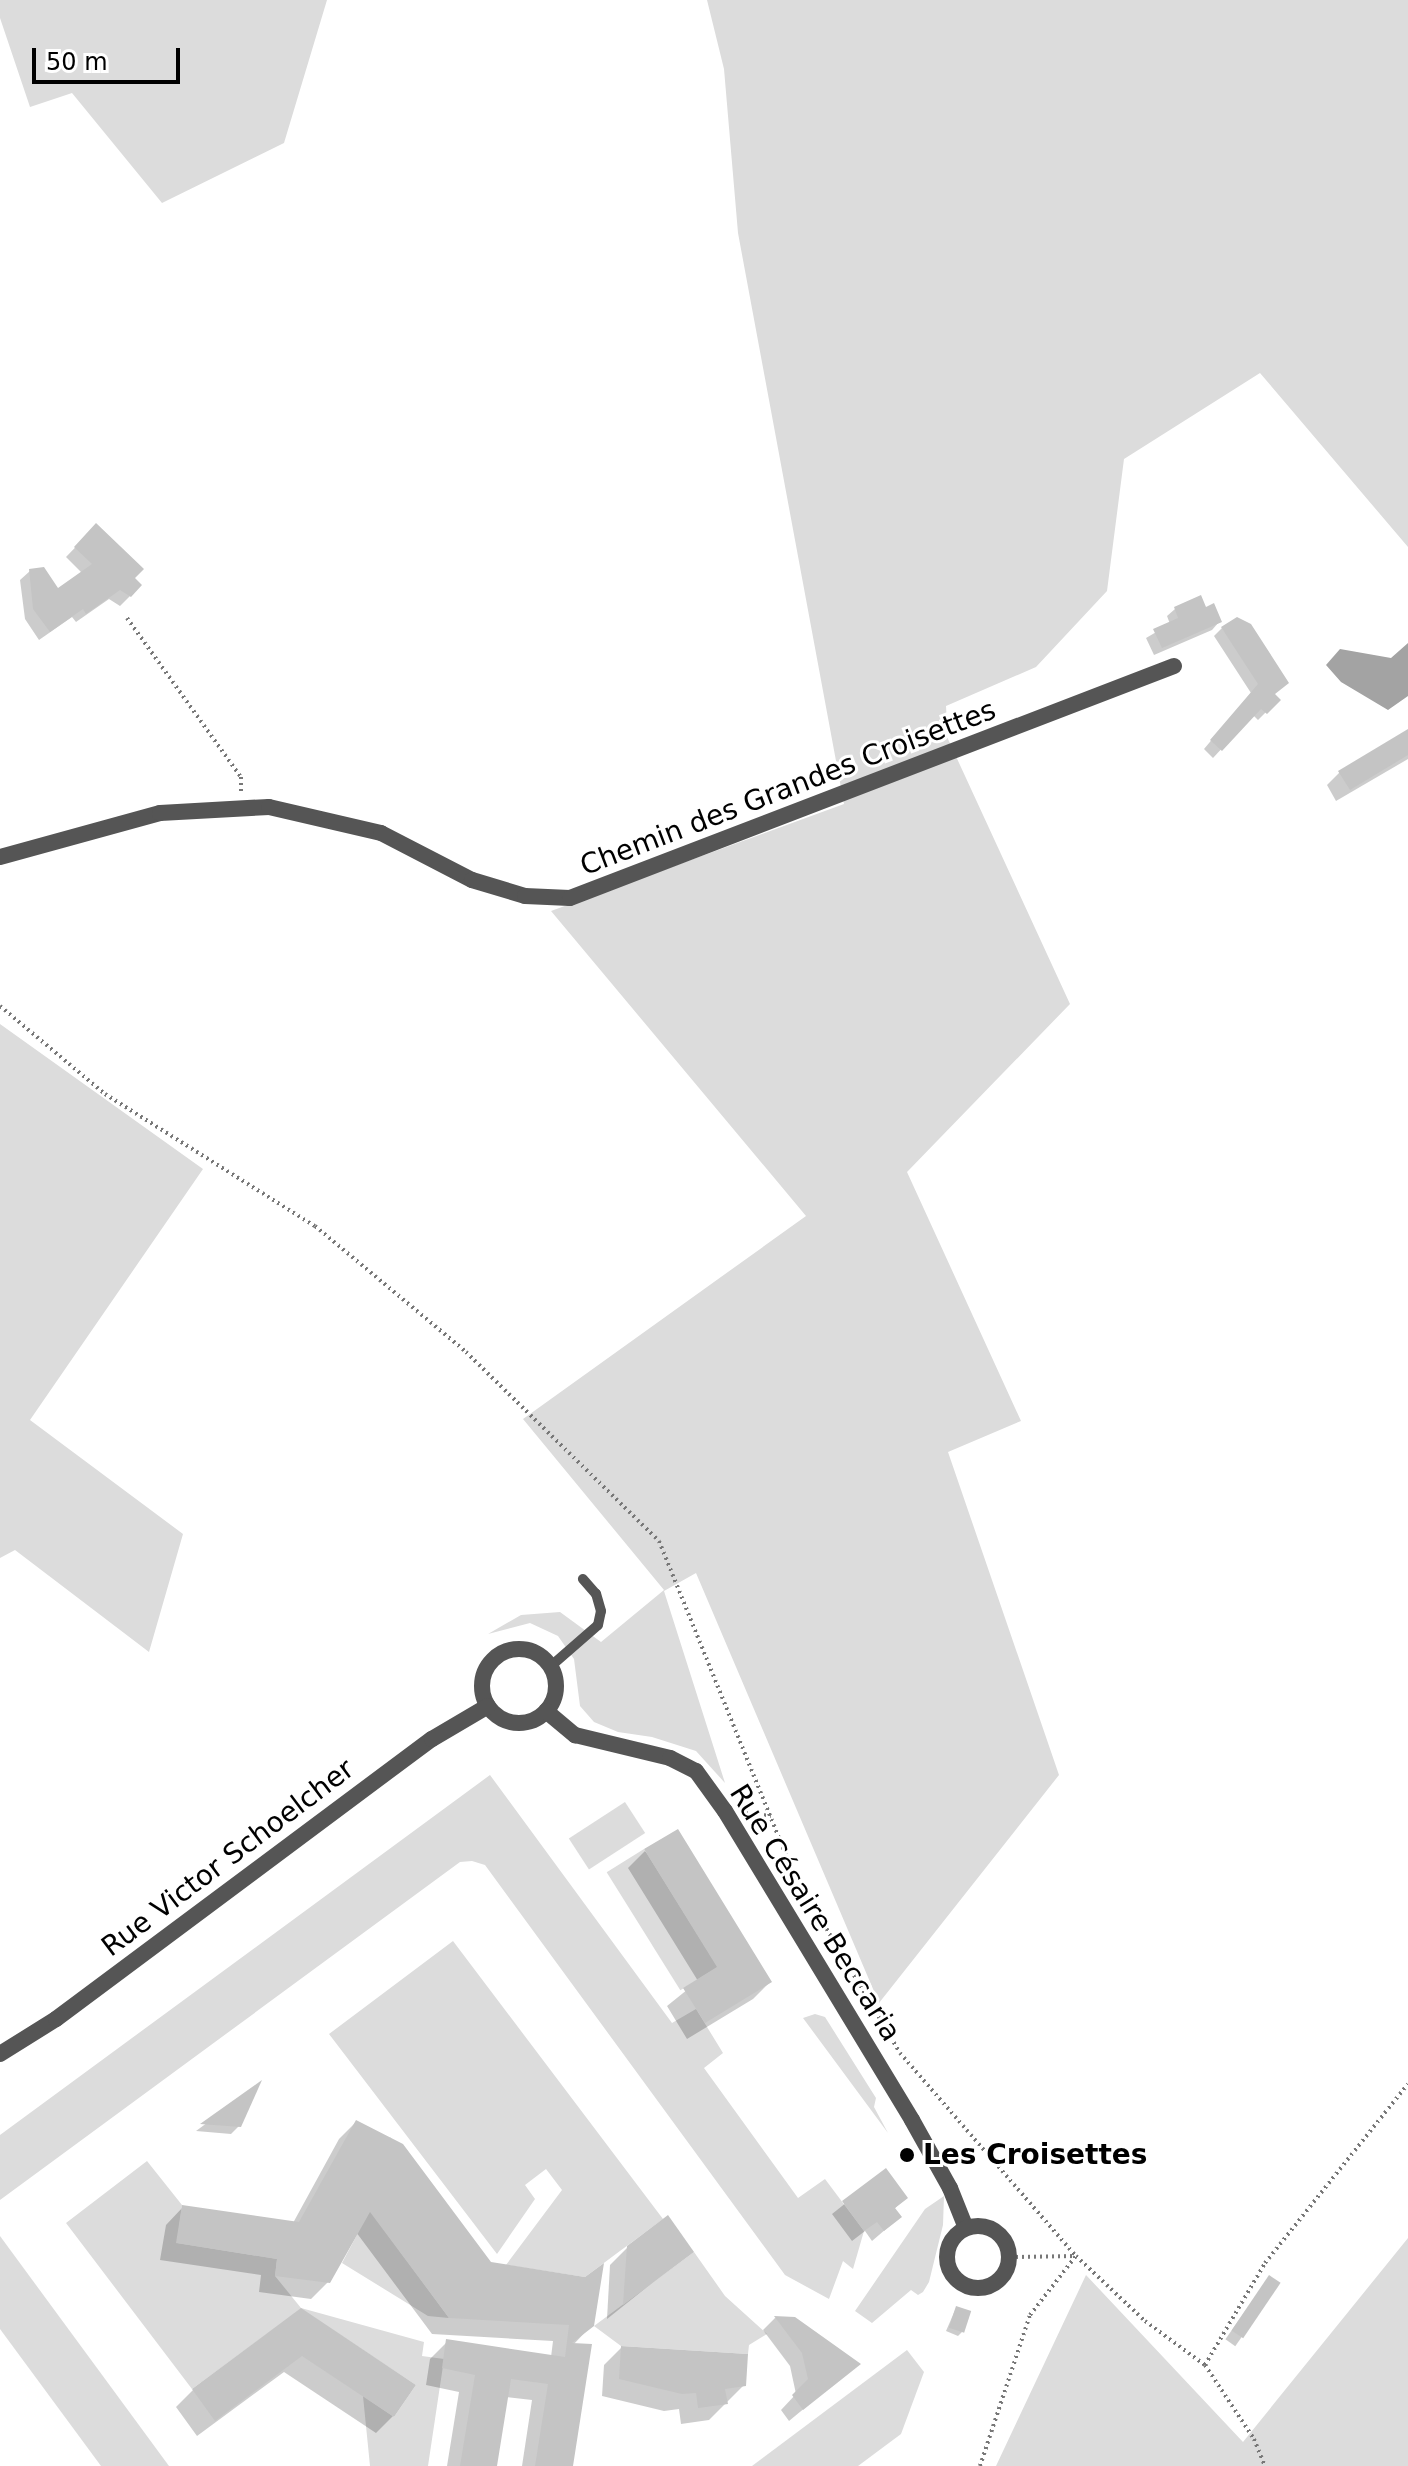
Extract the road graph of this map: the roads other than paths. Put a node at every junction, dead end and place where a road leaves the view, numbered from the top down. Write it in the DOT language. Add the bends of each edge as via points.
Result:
graph roads {
  1 [pos="1174,666"];
  2 [pos="0,857"];
  3 [pos="583,1579"];
  4 [pos="551,1666"];
  5 [pos="488,1706"];
  6 [pos="546,1711"];
  7 [pos="0,2054"];
  8 [pos="966,2228"];
  1 -- 2 [label="street, Chemin des Grandes Croisettes" via="570,898 525,896 472,880 381,833 269,807 160,813"];
  3 -- 4 [label="lane" via="596,1594 598,1625"];
  4 -- 5 [label="street" via="528,1649 499,1654 483,1678"];
  4 -- 6 [label="street" via="557,1684"];
  5 -- 6 [label="street" via="511,1722 530,1721"];
  5 -- 7 [label="street, Rue Victor Schoelcher" via="432,1739 56,2019"];
  6 -- 8 [label="street, Rue Césaire Beccaria" via="575,1735 670,1758 696,1771 912,2120"];
  8 -- 8 [label="street" via="947,2248 947,2265 962,2285 993,2285 1008,2269 1008,2246 996,2231"];
}
